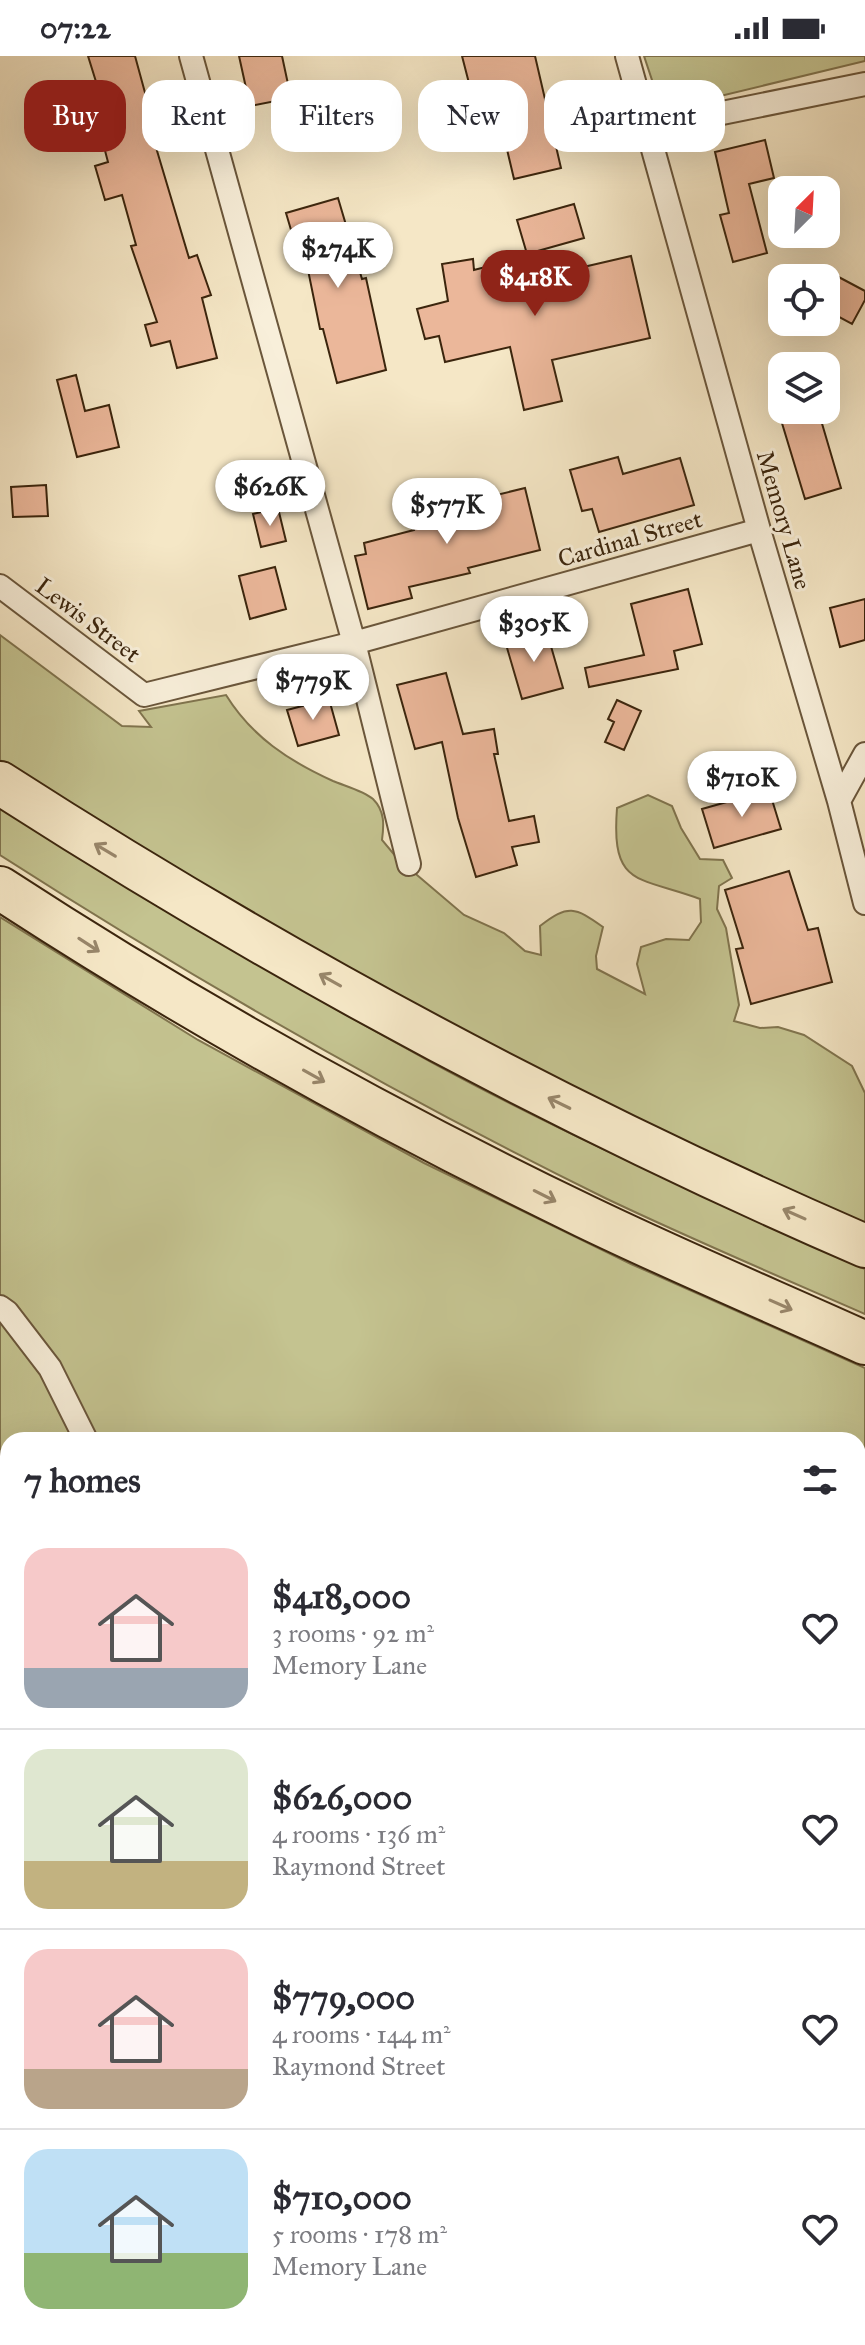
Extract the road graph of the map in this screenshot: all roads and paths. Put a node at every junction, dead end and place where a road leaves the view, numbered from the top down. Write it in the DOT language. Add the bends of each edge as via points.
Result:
graph roads {
  1 [pos="191,56"];
  2 [pos="627,56"];
  3 [pos="634,80"];
  4 [pos="865,84"];
  5 [pos="725,112"];
  6 [pos="655,152"];
  7 [pos="759,530"];
  8 [pos="0,586"];
  9 [pos="354,643"];
  10 [pos="144,695"];
  11 [pos="865,754"];
  12 [pos="0,783"];
  13 [pos="839,801"];
  14 [pos="860,861"];
  15 [pos="409,864"];
  16 [pos="0,888"];
  17 [pos="865,903"];
  18 [pos="865,1246"];
  19 [pos="0,1307"];
  20 [pos="865,1343"];
  21 [pos="82,1432"];
  1 -- 9 [label="street"];
  2 -- 3 [label="street, Memory Lane"];
  4 -- 5 [label="street"];
  6 -- 7 [label="street, Memory Lane"];
  7 -- 9 [label="street, Cardinal Street"];
  7 -- 13 [label="street, Memory Lane"];
  8 -- 10 [label="street, Lewis Street"];
  9 -- 10 [label="street, Cardinal Street"];
  9 -- 15 [label="street"];
  11 -- 13 [label="street"];
  18 -- 12 [label="highway, one-way" via="691,1168 398,1018 230,925"];
  13 -- 14 [label="street, Memory Lane"];
  14 -- 17 [label="street, Memory Lane"];
  16 -- 20 [label="highway, one-way" via="127,969 396,1121 585,1217"];
  19 -- 21 [label="street" via="50,1368"];
}
